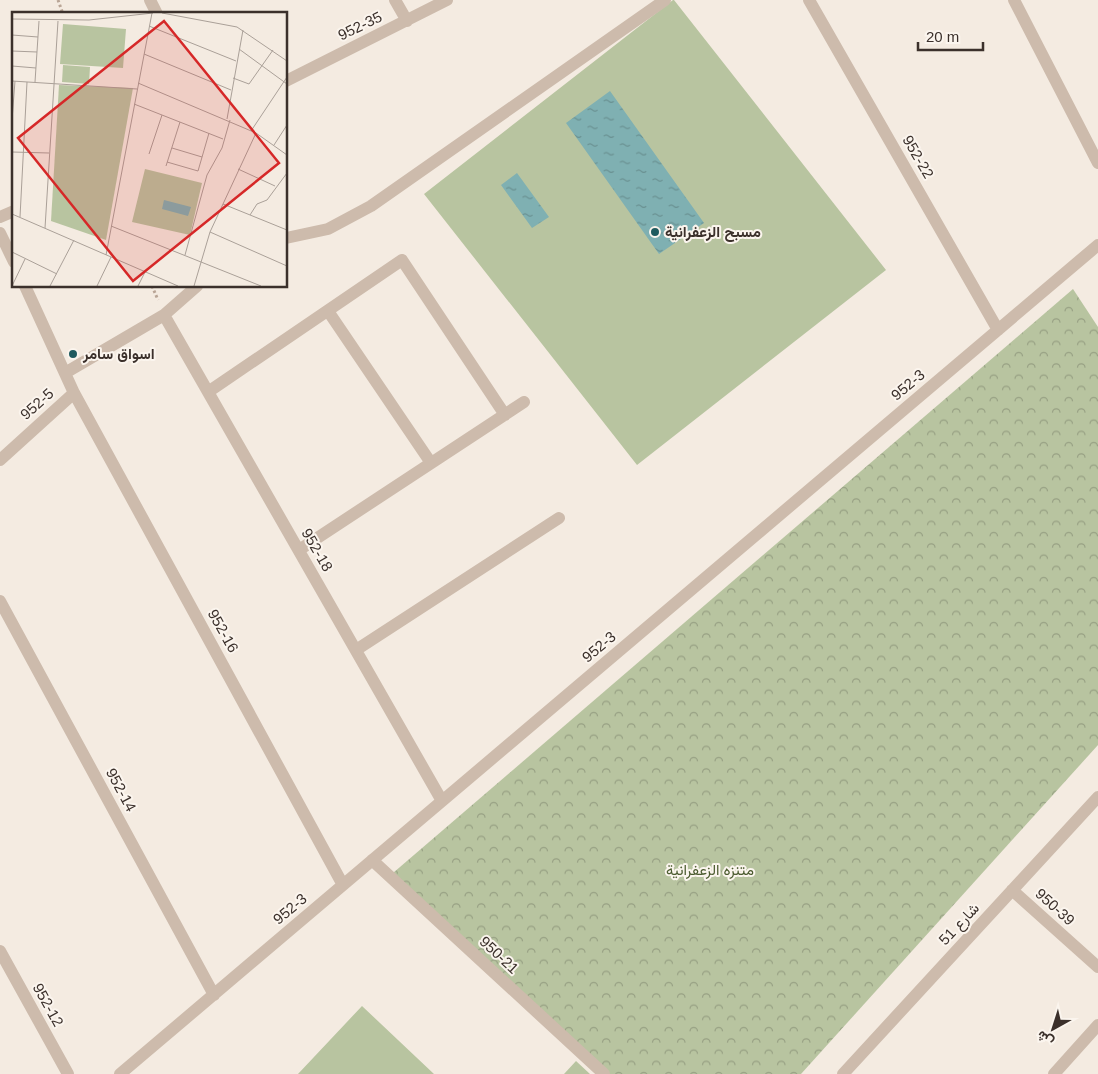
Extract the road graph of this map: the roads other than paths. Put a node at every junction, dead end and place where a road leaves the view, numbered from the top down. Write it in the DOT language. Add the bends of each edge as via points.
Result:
graph roads {
  1 [pos="150,0"];
  2 [pos="396,0"];
  3 [pos="447,0"];
  4 [pos="665,0"];
  5 [pos="809,0"];
  6 [pos="1014,0"];
  7 [pos="156,12"];
  8 [pos="407,21"];
  9 [pos="288,80"];
  10 [pos="1098,163"];
  11 [pos="12,212"];
  12 [pos="0,216"];
  13 [pos="0,233"];
  14 [pos="288,238"];
  15 [pos="1098,245"];
  16 [pos="4,251"];
  17 [pos="26,288"];
  18 [pos="195,288"];
  19 [pos="328,311"];
  20 [pos="164,315"];
  21 [pos="998,330"];
  22 [pos="65,373"];
  23 [pos="74,392"];
  24 [pos="208,392"];
  25 [pos="524,402"];
  26 [pos="504,415"];
  27 [pos="0,460"];
  28 [pos="431,463"];
  29 [pos="559,518"];
  30 [pos="299,550"];
  31 [pos="0,601"];
  32 [pos="356,650"];
  33 [pos="1098,797"];
  34 [pos="442,801"];
  35 [pos="372,860"];
  36 [pos="343,885"];
  37 [pos="1012,890"];
  38 [pos="0,952"];
  39 [pos="1098,967"];
  40 [pos="214,995"];
  41 [pos="1098,1025"];
  42 [pos="68,1074"];
  43 [pos="120,1074"];
  44 [pos="604,1074"];
  45 [pos="843,1074"];
  46 [pos="1054,1074"];
  1 -- 7 [label="street"];
  2 -- 8 [label="street"];
  3 -- 8 [label="street, 952-35"];
  4 -- 14 [label="street" via="371,206 328,230"];
  5 -- 21 [label="street, 952-22"];
  6 -- 10 [label="street"];
  8 -- 9 [label="street, 952-35"];
  11 -- 12 [label="street"];
  13 -- 16 [label="street"];
  15 -- 21 [label="street, 952-3"];
  17 -- 22 [label="street, 952-16"];
  18 -- 20 [label="street"];
  19 -- 24 [label="street"];
  19 -- 26 [label="street" via="402,260"];
  19 -- 28 [label="street"];
  20 -- 22 [label="street"];
  20 -- 24 [label="street, 952-18"];
  21 -- 34 [label="street, 952-3"];
  22 -- 23 [label="street, 952-16"];
  23 -- 27 [label="street, 952-5"];
  23 -- 36 [label="street, 952-16"];
  24 -- 30 [label="street, 952-18"];
  25 -- 26 [label="street"];
  26 -- 28 [label="street"];
  28 -- 30 [label="street"];
  29 -- 32 [label="street"];
  30 -- 32 [label="street, 952-18"];
  31 -- 40 [label="street, 952-14"];
  32 -- 34 [label="street, 952-18"];
  33 -- 37 [label="street, شارع 51"];
  34 -- 35 [label="street, 952-3"];
  35 -- 36 [label="street, 952-3"];
  35 -- 44 [label="street, 950-21"];
  36 -- 40 [label="street, 952-3"];
  37 -- 39 [label="street, 950-39"];
  37 -- 45 [label="street, شارع 51"];
  38 -- 42 [label="street, 952-12"];
  40 -- 43 [label="street, 952-3"];
  41 -- 46 [label="street"];
}
